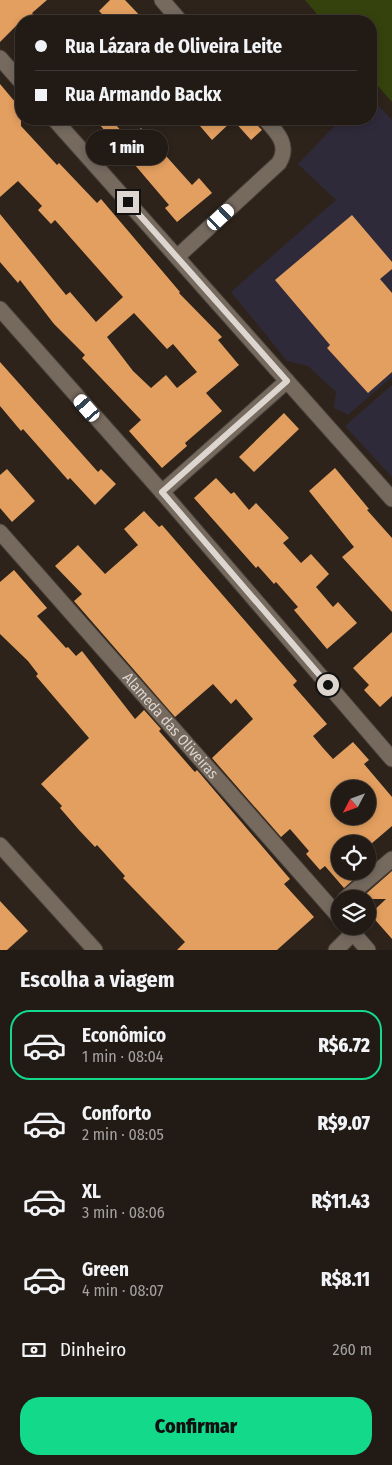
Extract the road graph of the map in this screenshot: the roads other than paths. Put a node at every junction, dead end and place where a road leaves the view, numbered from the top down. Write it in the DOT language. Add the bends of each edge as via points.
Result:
graph roads {
  1 [pos="162,0"];
  2 [pos="175,15"];
  3 [pos="0,58"];
  4 [pos="15,75"];
  5 [pos="59,125"];
  6 [pos="271,125"];
  7 [pos="177,257"];
  8 [pos="0,309"];
  9 [pos="287,381"];
  10 [pos="162,492"];
  11 [pos="392,499"];
  12 [pos="0,532"];
  13 [pos="392,760"];
  14 [pos="0,845"];
  15 [pos="392,859"];
  16 [pos="356,890"];
  17 [pos="331,904"];
  18 [pos="346,935"];
  19 [pos="354,935"];
  20 [pos="95,950"];
  21 [pos="336,950"];
  22 [pos="368,950"];
  1 -- 2 [label="street"];
  3 -- 4 [label="street"];
  5 -- 7 [label="street"];
  6 -- 7 [label="street" via="280,135 284,146 279,163"];
  7 -- 9 [label="street"];
  8 -- 10 [label="street"];
  9 -- 10 [label="street"];
  9 -- 11 [label="street"];
  10 -- 13 [label="street"];
  12 -- 17 [label="street, Alameda das Oliveiras"];
  14 -- 20 [label="street"];
  15 -- 16 [label="street"];
  18 -- 21 [label="street"];
  19 -- 22 [label="street"];
}
